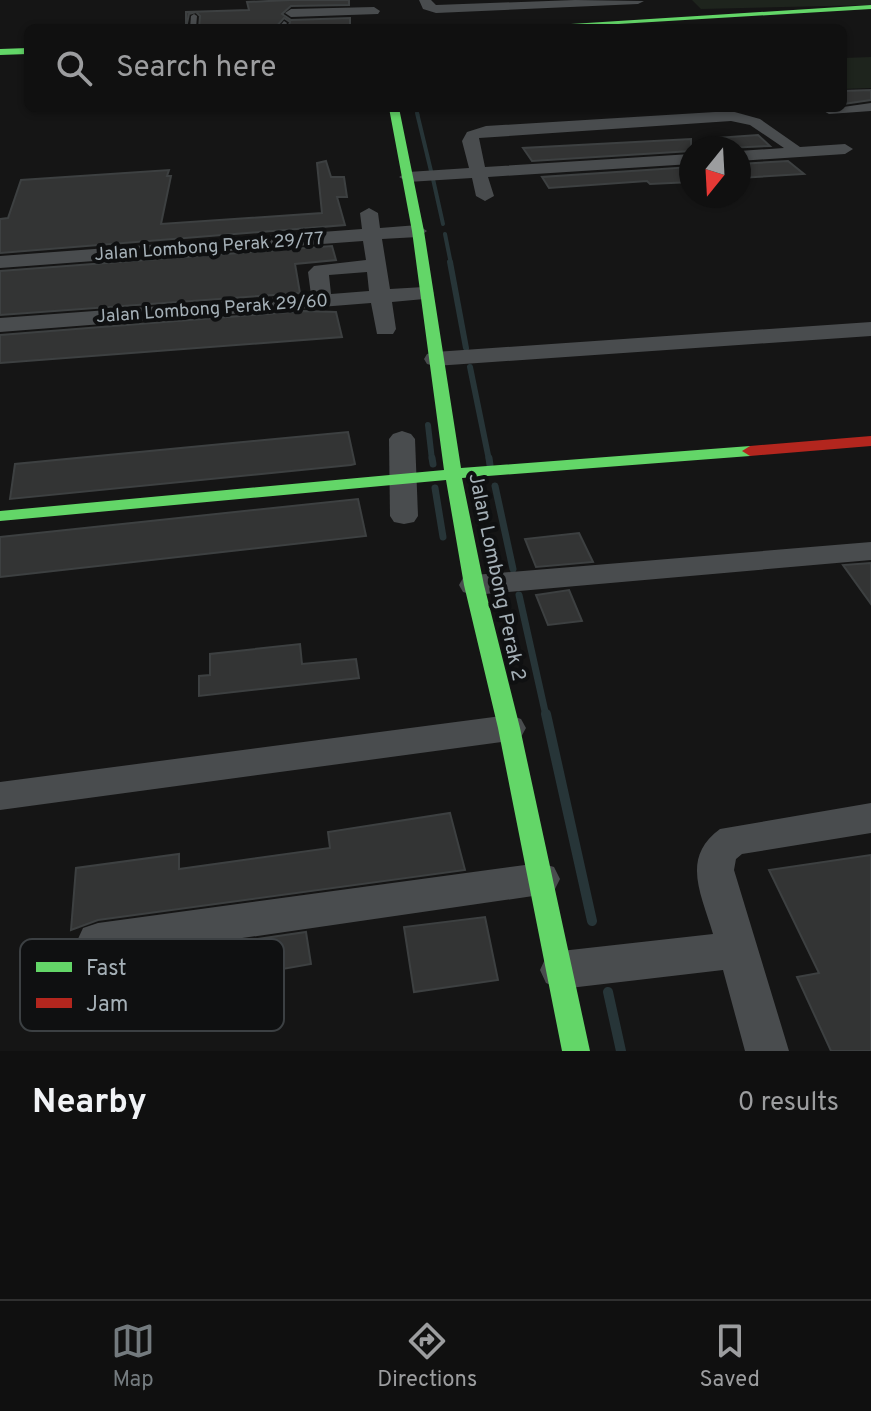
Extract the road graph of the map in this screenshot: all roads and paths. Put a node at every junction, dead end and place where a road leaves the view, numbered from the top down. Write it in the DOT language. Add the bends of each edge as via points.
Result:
graph roads {
  1 [pos="553,2"];
  2 [pos="641,3"];
  3 [pos="428,4"];
  4 [pos="373,6"];
  5 [pos="871,7"];
  6 [pos="871,14"];
  7 [pos="194,16"];
  8 [pos="285,21"];
  9 [pos="193,24"];
  10 [pos="580,24"];
  11 [pos="703,24"];
  12 [pos="24,51"];
  13 [pos="0,52"];
  14 [pos="24,59"];
  15 [pos="0,60"];
  16 [pos="871,107"];
  17 [pos="847,109"];
  18 [pos="395,112"];
  19 [pos="845,149"];
  20 [pos="793,152"];
  21 [pos="751,155"];
  22 [pos="679,160"];
  23 [pos="478,173"];
  24 [pos="408,177"];
  25 [pos="485,196"];
  26 [pos="369,213"];
  27 [pos="418,231"];
  28 [pos="372,234"];
  29 [pos="0,262"];
  30 [pos="377,265"];
  31 [pos="424,293"];
  32 [pos="381,296"];
  33 [pos="322,300"];
  34 [pos="0,325"];
  35 [pos="385,329"];
  36 [pos="871,329"];
  37 [pos="435,359"];
  38 [pos="402,439"];
  39 [pos="871,441"];
  40 [pos="453,474"];
  41 [pos="401,478"];
  42 [pos="0,516"];
  43 [pos="404,516"];
  44 [pos="871,551"];
  45 [pos="474,585"];
  46 [pos="509,728"];
  47 [pos="0,796"];
  48 [pos="871,818"];
  49 [pos="540,879"];
  50 [pos="112,939"];
  51 [pos="737,950"];
  52 [pos="561,970"];
  53 [pos="576,1051"];
  54 [pos="767,1051"];
  1 -- 2 [label="street"];
  1 -- 3 [label="street"];
  4 -- 8 [label="street"];
  5 -- 10 [label="street"];
  6 -- 11 [label="street"];
  7 -- 9 [label="lane"];
  12 -- 13 [label="street"];
  14 -- 15 [label="street"];
  16 -- 17 [label="street"];
  18 -- 24 [label="street, Jalan Lombong Perak 2"];
  19 -- 20 [label="street"];
  20 -- 21 [label="street"];
  20 -- 23 [label="street" via="792,146 755,122 731,116 516,129 473,135"];
  22 -- 23 [label="street"];
  23 -- 24 [label="street"];
  23 -- 25 [label="street"];
  24 -- 27 [label="street, Jalan Lombong Perak 2"];
  26 -- 28 [label="street"];
  27 -- 28 [label="street, Jalan Lombong Perak 29/77"];
  27 -- 31 [label="street, Jalan Lombong Perak 2"];
  28 -- 29 [label="street, Jalan Lombong Perak 29/77"];
  28 -- 30 [label="street"];
  30 -- 32 [label="street"];
  30 -- 33 [label="street" via="321,270"];
  31 -- 32 [label="street, Jalan Lombong Perak 29/60"];
  31 -- 37 [label="street, Jalan Lombong Perak 2"];
  32 -- 33 [label="street, Jalan Lombong Perak 29/60"];
  32 -- 35 [label="street"];
  33 -- 34 [label="street, Jalan Lombong Perak 29/60"];
  36 -- 37 [label="street"];
  37 -- 40 [label="street, Jalan Lombong Perak 2"];
  38 -- 41 [label="street"];
  39 -- 40 [label="street"];
  40 -- 41 [label="street"];
  40 -- 45 [label="street, Jalan Lombong Perak 2"];
  41 -- 42 [label="street"];
  41 -- 43 [label="street"];
  44 -- 45 [label="street"];
  45 -- 46 [label="street, Jalan Lombong Perak 2"];
  46 -- 47 [label="street"];
  46 -- 49 [label="street, Jalan Lombong Perak 2"];
  48 -- 51 [label="street" via="733,840 718,851 715,870"];
  49 -- 50 [label="street"];
  49 -- 52 [label="street, Jalan Lombong Perak 2"];
  51 -- 52 [label="street"];
  51 -- 54 [label="street"];
  52 -- 53 [label="street, Jalan Lombong Perak 2"];
}
